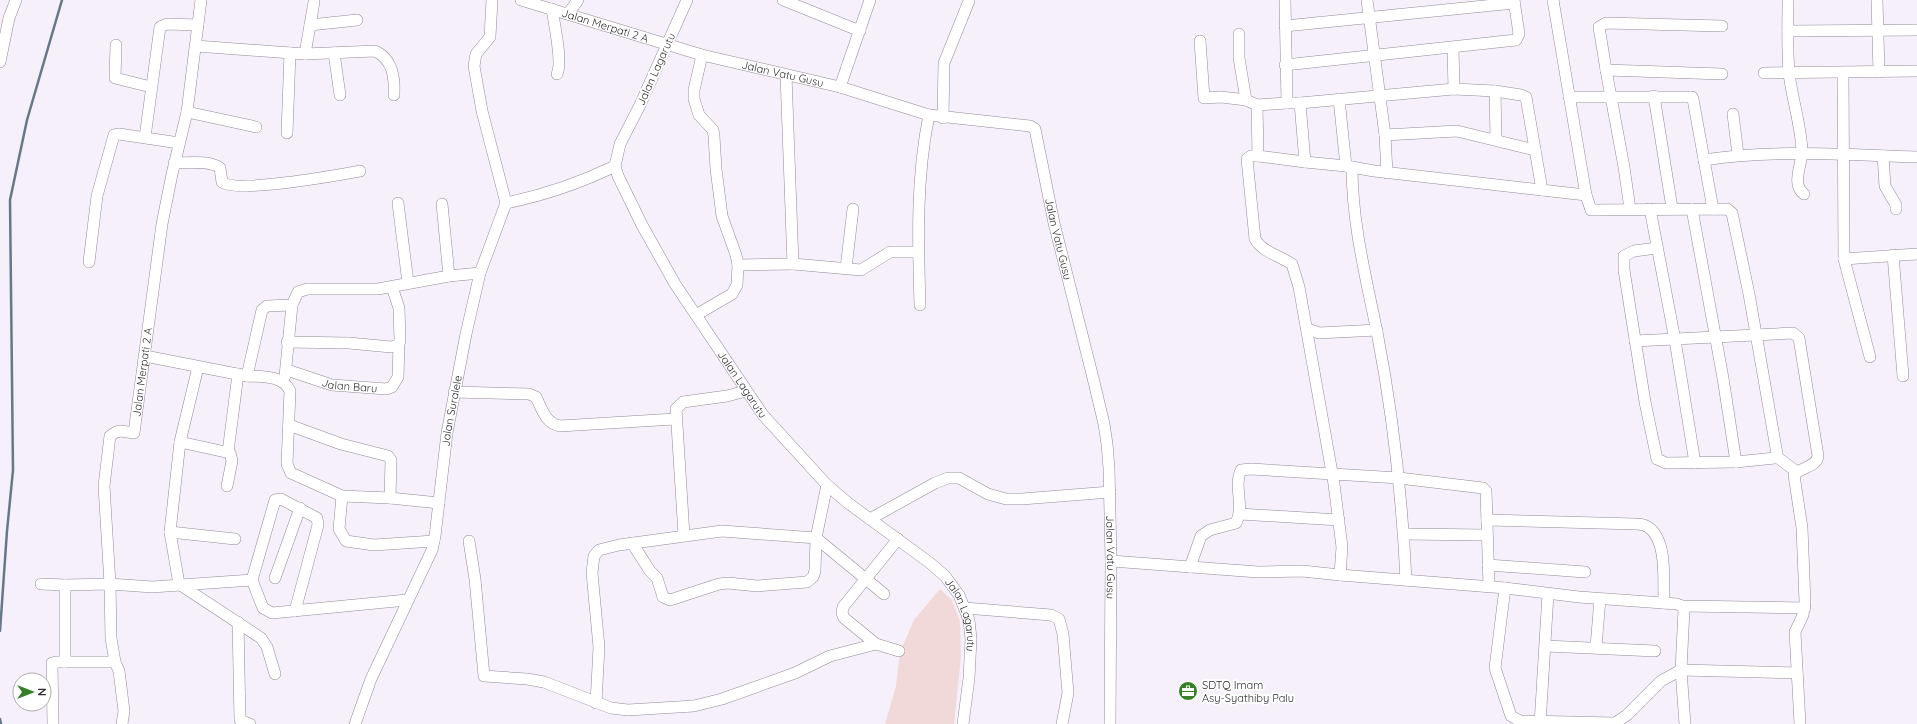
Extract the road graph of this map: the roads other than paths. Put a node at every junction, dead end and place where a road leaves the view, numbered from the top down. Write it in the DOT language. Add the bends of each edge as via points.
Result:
graph roads {
  1 [pos="16,0"];
  2 [pos="201,0"];
  3 [pos="492,0"];
  4 [pos="521,0"];
  5 [pos="578,0"];
  6 [pos="688,0"];
  7 [pos="783,0"];
  8 [pos="870,0"];
  9 [pos="1285,0"];
  10 [pos="1367,0"];
  11 [pos="1553,0"];
  12 [pos="1788,0"];
  13 [pos="1877,0"];
  14 [pos="969,1"];
  15 [pos="314,2"];
  16 [pos="1514,2"];
  17 [pos="552,9"];
  18 [pos="568,14"];
  19 [pos="1370,17"];
  20 [pos="356,20"];
  21 [pos="198,25"];
  22 [pos="310,25"];
  23 [pos="1285,26"];
  24 [pos="1722,26"];
  25 [pos="1878,30"];
  26 [pos="1917,30"];
  27 [pos="860,31"];
  28 [pos="1788,31"];
  29 [pos="1239,34"];
  30 [pos="1200,41"];
  31 [pos="667,44"];
  32 [pos="116,45"];
  33 [pos="196,46"];
  34 [pos="1453,48"];
  35 [pos="290,53"];
  36 [pos="305,54"];
  37 [pos="334,54"];
  38 [pos="702,55"];
  39 [pos="1376,56"];
  40 [pos="0,62"];
  41 [pos="1285,64"];
  42 [pos="1606,70"];
  43 [pos="1917,71"];
  44 [pos="1879,72"];
  45 [pos="1764,73"];
  46 [pos="1789,73"];
  47 [pos="1843,73"];
  48 [pos="557,74"];
  49 [pos="1722,74"];
  50 [pos="786,75"];
  51 [pos="151,87"];
  52 [pos="840,87"];
  53 [pos="1454,90"];
  54 [pos="1494,91"];
  55 [pos="340,95"];
  56 [pos="1381,95"];
  57 [pos="394,96"];
  58 [pos="1654,96"];
  59 [pos="1569,97"];
  60 [pos="1611,97"];
  61 [pos="1339,99"];
  62 [pos="1246,100"];
  63 [pos="1287,103"];
  64 [pos="1300,103"];
  65 [pos="1257,105"];
  66 [pos="187,112"];
  67 [pos="1733,114"];
  68 [pos="929,115"];
  69 [pos="943,118"];
  70 [pos="256,127"];
  71 [pos="287,133"];
  72 [pos="1386,135"];
  73 [pos="145,137"];
  74 [pos="1496,140"];
  75 [pos="179,143"];
  76 [pos="1535,150"];
  77 [pos="1802,153"];
  78 [pos="1842,154"];
  79 [pos="1738,155"];
  80 [pos="1258,156"];
  81 [pos="1883,156"];
  82 [pos="1917,157"];
  83 [pos="1704,160"];
  84 [pos="1305,162"];
  85 [pos="174,163"];
  86 [pos="615,166"];
  87 [pos="1349,167"];
  88 [pos="360,171"];
  89 [pos="1388,173"];
  90 [pos="1542,190"];
  91 [pos="1804,194"];
  92 [pos="1586,195"];
  93 [pos="398,203"];
  94 [pos="506,203"];
  95 [pos="442,204"];
  96 [pos="1672,208"];
  97 [pos="1713,208"];
  98 [pos="853,209"];
  99 [pos="1630,209"];
  100 [pos="1650,209"];
  101 [pos="1692,209"];
  102 [pos="1896,209"];
  103 [pos="1657,248"];
  104 [pos="918,252"];
  105 [pos="1917,254"];
  106 [pos="1893,255"];
  107 [pos="1844,259"];
  108 [pos="89,262"];
  109 [pos="793,264"];
  110 [pos="738,265"];
  111 [pos="846,268"];
  112 [pos="480,274"];
  113 [pos="449,276"];
  114 [pos="408,282"];
  115 [pos="392,287"];
  116 [pos="292,305"];
  117 [pos="920,305"];
  118 [pos="696,315"];
  119 [pos="1308,328"];
  120 [pos="1376,330"];
  121 [pos="1757,336"];
  122 [pos="1716,338"];
  123 [pos="1675,340"];
  124 [pos="1635,341"];
  125 [pos="287,342"];
  126 [pos="399,344"];
  127 [pos="145,356"];
  128 [pos="1870,356"];
  129 [pos="198,367"];
  130 [pos="242,375"];
  131 [pos="285,376"];
  132 [pos="1903,376"];
  133 [pos="746,391"];
  134 [pos="454,392"];
  135 [pos="675,419"];
  136 [pos="289,425"];
  137 [pos="180,442"];
  138 [pos="228,452"];
  139 [pos="1777,457"];
  140 [pos="1736,462"];
  141 [pos="1695,463"];
  142 [pos="1797,472"];
  143 [pos="1332,473"];
  144 [pos="1399,478"];
  145 [pos="827,485"];
  146 [pos="227,486"];
  147 [pos="1110,492"];
  148 [pos="342,496"];
  149 [pos="390,498"];
  150 [pos="439,503"];
  151 [pos="300,508"];
  152 [pos="1240,514"];
  153 [pos="870,519"];
  154 [pos="1338,520"];
  155 [pos="1487,520"];
  156 [pos="170,532"];
  157 [pos="1404,534"];
  158 [pos="684,535"];
  159 [pos="1487,535"];
  160 [pos="816,538"];
  161 [pos="235,539"];
  162 [pos="898,539"];
  163 [pos="434,540"];
  164 [pos="469,541"];
  165 [pos="632,543"];
  166 [pos="1111,561"];
  167 [pos="1488,565"];
  168 [pos="1190,567"];
  169 [pos="1585,572"];
  170 [pos="1340,575"];
  171 [pos="275,578"];
  172 [pos="866,578"];
  173 [pos="252,580"];
  174 [pos="1406,580"];
  175 [pos="41,584"];
  176 [pos="110,584"];
  177 [pos="179,584"];
  178 [pos="65,585"];
  179 [pos="1489,586"];
  180 [pos="1505,588"];
  181 [pos="884,594"];
  182 [pos="1548,594"];
  183 [pos="1600,599"];
  184 [pos="407,600"];
  185 [pos="1664,603"];
  186 [pos="1682,606"];
  187 [pos="965,608"];
  188 [pos="1805,608"];
  189 [pos="295,611"];
  190 [pos="238,622"];
  191 [pos="876,644"];
  192 [pos="1546,646"];
  193 [pos="1596,648"];
  194 [pos="899,651"];
  195 [pos="1655,651"];
  196 [pos="65,662"];
  197 [pos="115,662"];
  198 [pos="1681,670"];
  199 [pos="1797,673"];
  200 [pos="275,674"];
  201 [pos="596,703"];
  202 [pos="1540,722"];
  203 [pos="244,723"];
  204 [pos="53,724"];
  205 [pos="122,724"];
  206 [pos="355,724"];
  207 [pos="963,724"];
  208 [pos="1062,724"];
  209 [pos="1110,724"];
  210 [pos="1685,724"];
  211 [pos="1800,724"];
  1 -- 40 [label="street" via="9,18"];
  2 -- 21 [label="street, Jalan Merpati 2 A"];
  3 -- 94 [label="street" via="490,37 476,54 474,66 484,118"];
  4 -- 17 [label="street, Jalan Merpati 2 A"];
  5 -- 18 [label="street"];
  6 -- 31 [label="street, Jalan Lagarutu"];
  7 -- 27 [label="street"];
  8 -- 27 [label="street"];
  9 -- 23 [label="street"];
  10 -- 19 [label="street"];
  11 -- 59 [label="street"];
  12 -- 28 [label="street"];
  13 -- 25 [label="street"];
  14 -- 69 [label="street" via="944,62"];
  15 -- 22 [label="street"];
  16 -- 19 [label="street"];
  16 -- 34 [label="street" via="1520,34 1516,40"];
  17 -- 18 [label="street, Jalan Merpati 2 A"];
  17 -- 48 [label="street" via="559,60"];
  18 -- 31 [label="street, Jalan Merpati 2 A"];
  19 -- 23 [label="street"];
  19 -- 39 [label="street"];
  20 -- 22 [label="street"];
  21 -- 33 [label="street, Jalan Merpati 2 A"];
  21 -- 51 [label="street" via="161,26"];
  22 -- 36 [label="street"];
  23 -- 41 [label="street"];
  24 -- 42 [label="street" via="1601,24 1599,27"];
  25 -- 26 [label="street"];
  25 -- 28 [label="street"];
  25 -- 44 [label="street"];
  27 -- 52 [label="street"];
  28 -- 46 [label="street"];
  29 -- 62 [label="street" via="1241,72"];
  30 -- 62 [label="street" via="1204,98"];
  31 -- 38 [label="street, Jalan Vatu Gusu"];
  31 -- 86 [label="street, Jalan Lagarutu" via="620,144"];
  32 -- 51 [label="street" via="115,78"];
  33 -- 35 [label="street"];
  33 -- 66 [label="street, Jalan Merpati 2 A"];
  34 -- 39 [label="street"];
  34 -- 53 [label="street"];
  35 -- 36 [label="street"];
  35 -- 71 [label="street"];
  36 -- 37 [label="street"];
  37 -- 55 [label="street"];
  37 -- 57 [label="street" via="375,51 381,54 389,63 394,75"];
  38 -- 50 [label="street, Jalan Vatu Gusu"];
  38 -- 110 [label="street" via="694,99 699,115 713,130 722,216"];
  39 -- 41 [label="street"];
  39 -- 56 [label="street"];
  41 -- 63 [label="street"];
  42 -- 49 [label="street"];
  42 -- 60 [label="street"];
  43 -- 44 [label="street"];
  44 -- 47 [label="street"];
  45 -- 46 [label="street"];
  46 -- 47 [label="street"];
  46 -- 77 [label="street"];
  47 -- 78 [label="street"];
  50 -- 52 [label="street, Jalan Vatu Gusu"];
  50 -- 109 [label="street"];
  51 -- 73 [label="street"];
  52 -- 68 [label="street, Jalan Vatu Gusu"];
  53 -- 54 [label="street"];
  53 -- 56 [label="street"];
  54 -- 74 [label="street"];
  54 -- 76 [label="street" via="1526,97"];
  56 -- 61 [label="street"];
  56 -- 72 [label="street"];
  58 -- 60 [label="street"];
  58 -- 83 [label="street" via="1689,96 1693,99"];
  58 -- 96 [label="street"];
  59 -- 60 [label="street"];
  59 -- 92 [label="street"];
  60 -- 99 [label="street"];
  61 -- 64 [label="street"];
  61 -- 87 [label="street"];
  62 -- 65 [label="street"];
  63 -- 64 [label="street"];
  63 -- 65 [label="street"];
  64 -- 84 [label="street"];
  65 -- 80 [label="street"];
  66 -- 70 [label="street"];
  66 -- 75 [label="street, Jalan Merpati 2 A"];
  67 -- 79 [label="street"];
  68 -- 69 [label="street, Jalan Vatu Gusu"];
  68 -- 104 [label="street" via="921,159 917,217"];
  69 -- 147 [label="street, Jalan Vatu Gusu" via="1030,126 1035,129 1054,223 1104,424"];
  72 -- 74 [label="street" via="1448,130"];
  72 -- 89 [label="street"];
  73 -- 75 [label="street"];
  73 -- 108 [label="street" via="116,134 112,138 97,196"];
  74 -- 76 [label="street"];
  75 -- 85 [label="street, Jalan Merpati 2 A"];
  76 -- 90 [label="street"];
  77 -- 78 [label="street"];
  77 -- 79 [label="street"];
  77 -- 91 [label="street" via="1798,186"];
  78 -- 81 [label="street"];
  78 -- 107 [label="street"];
  79 -- 83 [label="street"];
  80 -- 84 [label="street"];
  80 -- 119 [label="street" via="1247,159 1255,239 1265,249 1292,264 1296,271"];
  81 -- 82 [label="street"];
  81 -- 102 [label="street" via="1885,186"];
  83 -- 97 [label="street"];
  84 -- 87 [label="street"];
  85 -- 88 [label="street" via="218,166 222,182 229,185 271,184"];
  85 -- 127 [label="street, Jalan Merpati 2 A" via="151,297"];
  86 -- 94 [label="street" via="588,179 542,195"];
  86 -- 118 [label="street, Jalan Lagarutu" via="651,242"];
  87 -- 89 [label="street"];
  87 -- 120 [label="street"];
  89 -- 90 [label="street"];
  90 -- 92 [label="street"];
  92 -- 99 [label="street" via="1589,208 1593,211"];
  93 -- 114 [label="street"];
  94 -- 112 [label="street, Jalan Suralele"];
  95 -- 113 [label="street"];
  96 -- 100 [label="street"];
  96 -- 101 [label="street"];
  97 -- 101 [label="street"];
  97 -- 121 [label="street" via="1727,208 1732,212"];
  98 -- 111 [label="street"];
  99 -- 100 [label="street"];
  100 -- 103 [label="street"];
  101 -- 122 [label="street"];
  103 -- 123 [label="street"];
  103 -- 124 [label="street" via="1634,251 1624,256"];
  104 -- 111 [label="street" via="890,252 861,270"];
  104 -- 117 [label="street"];
  105 -- 106 [label="street"];
  106 -- 107 [label="street"];
  106 -- 132 [label="street"];
  107 -- 128 [label="street"];
  109 -- 110 [label="street"];
  109 -- 111 [label="street"];
  110 -- 118 [label="street" via="735,290"];
  112 -- 113 [label="street"];
  112 -- 134 [label="street, Jalan Suralele"];
  113 -- 114 [label="street"];
  114 -- 115 [label="street"];
  115 -- 116 [label="street" via="307,288 298,292"];
  115 -- 126 [label="street, Jalan Baru" via="399,308"];
  116 -- 125 [label="street"];
  116 -- 130 [label="street" via="267,306 262,310"];
  118 -- 133 [label="street, Jalan Lagarutu"];
  119 -- 120 [label="street" via="1319,333"];
  119 -- 143 [label="street"];
  120 -- 144 [label="street"];
  121 -- 122 [label="street"];
  121 -- 139 [label="street"];
  121 -- 142 [label="street" via="1794,333 1799,338 1818,456 1815,463"];
  122 -- 123 [label="street"];
  122 -- 140 [label="street"];
  123 -- 124 [label="street"];
  123 -- 141 [label="street"];
  124 -- 141 [label="street" via="1657,459 1666,463"];
  125 -- 126 [label="street" via="349,343 384,347"];
  125 -- 131 [label="street"];
  126 -- 131 [label="street, Jalan Baru" via="398,377 392,387 386,389 332,385"];
  127 -- 129 [label="street, Jalan Baru"];
  127 -- 176 [label="street, Jalan Merpati 2 A" via="134,433 121,431 109,438 104,486"];
  129 -- 130 [label="street, Jalan Baru"];
  129 -- 137 [label="street"];
  130 -- 131 [label="street, Jalan Baru"];
  130 -- 138 [label="street"];
  131 -- 136 [label="street" via="290,392"];
  133 -- 135 [label="street" via="683,402 676,409"];
  133 -- 145 [label="street, Jalan Lagarutu" via="772,426"];
  134 -- 135 [label="street" via="528,394 536,397 547,419 553,425 560,426"];
  134 -- 150 [label="street, Jalan Suralele"];
  135 -- 158 [label="street"];
  136 -- 148 [label="street" via="288,470"];
  136 -- 149 [label="street" via="341,444 388,456 391,460"];
  137 -- 138 [label="street"];
  137 -- 156 [label="street"];
  138 -- 146 [label="street" via="232,461"];
  139 -- 140 [label="street"];
  139 -- 142 [label="street"];
  140 -- 141 [label="street"];
  142 -- 188 [label="street" via="1794,475 1794,482 1801,511"];
  143 -- 144 [label="street"];
  143 -- 152 [label="street" via="1241,470 1238,477"];
  143 -- 154 [label="street"];
  144 -- 155 [label="street" via="1483,488 1486,491"];
  144 -- 157 [label="street"];
  145 -- 153 [label="street, Jalan Lagarutu"];
  145 -- 160 [label="street"];
  147 -- 153 [label="street" via="1006,499 988,494 960,478 948,478"];
  147 -- 166 [label="street, Jalan Vatu Gusu"];
  148 -- 149 [label="street"];
  148 -- 163 [label="street" via="339,529 346,540 374,545"];
  149 -- 150 [label="street"];
  150 -- 163 [label="street, Jalan Suralele"];
  151 -- 171 [label="street"];
  151 -- 173 [label="street" via="281,499 274,502"];
  151 -- 189 [label="street" via="317,518 318,522"];
  152 -- 154 [label="street"];
  152 -- 168 [label="street" via="1236,523 1210,530 1201,536"];
  153 -- 162 [label="street, Jalan Lagarutu"];
  154 -- 170 [label="street" via="1342,547"];
  155 -- 159 [label="street"];
  155 -- 185 [label="street" via="1648,526 1662,546"];
  156 -- 161 [label="street"];
  156 -- 177 [label="street"];
  157 -- 159 [label="street"];
  157 -- 174 [label="street"];
  158 -- 160 [label="street" via="722,531"];
  158 -- 165 [label="street"];
  159 -- 167 [label="street"];
  160 -- 165 [label="street" via="815,571 813,578 807,582 757,586 728,582 670,600 663,597 659,581"];
  160 -- 172 [label="street"];
  162 -- 172 [label="street"];
  162 -- 187 [label="street, Jalan Lagarutu" via="945,576"];
  163 -- 184 [label="street, Jalan Suralele" via="427,563"];
  164 -- 201 [label="street" via="484,676 544,682"];
  165 -- 201 [label="street" via="599,550 594,556 592,573 599,647"];
  166 -- 168 [label="street"];
  166 -- 209 [label="street, Jalan Vatu Gusu"];
  167 -- 169 [label="street"];
  167 -- 179 [label="street"];
  168 -- 170 [label="street"];
  170 -- 174 [label="street"];
  172 -- 181 [label="street"];
  172 -- 191 [label="street" via="843,607 842,613 844,618"];
  173 -- 177 [label="street"];
  173 -- 189 [label="street" via="263,608 268,612"];
  174 -- 179 [label="street"];
  175 -- 178 [label="street"];
  176 -- 177 [label="street" via="152,587"];
  176 -- 178 [label="street"];
  176 -- 197 [label="street, Jalan Merpati 2 A" via="111,638"];
  177 -- 190 [label="street"];
  178 -- 196 [label="street"];
  179 -- 180 [label="street"];
  180 -- 182 [label="street"];
  180 -- 202 [label="street" via="1496,673 1511,716 1520,721"];
  182 -- 183 [label="street"];
  182 -- 192 [label="street"];
  183 -- 185 [label="street"];
  183 -- 193 [label="street"];
  184 -- 189 [label="street"];
  184 -- 206 [label="street, Jalan Suralele" via="371,679"];
  185 -- 186 [label="street"];
  186 -- 188 [label="street"];
  186 -- 198 [label="street" via="1684,609"];
  187 -- 207 [label="street, Jalan Lagarutu" via="971,639"];
  187 -- 208 [label="street" via="1051,616 1059,619 1063,634 1068,694"];
  188 -- 199 [label="street" via="1795,632"];
  190 -- 200 [label="street" via="265,641"];
  190 -- 203 [label="street"];
  191 -- 194 [label="street"];
  191 -- 201 [label="street" via="830,656 795,673 711,703 628,710"];
  192 -- 193 [label="street"];
  192 -- 202 [label="street"];
  193 -- 195 [label="street"];
  196 -- 197 [label="street"];
  196 -- 204 [label="street" via="52,663 51,666"];
  197 -- 205 [label="street, Jalan Merpati 2 A" via="119,671 124,711"];
  198 -- 199 [label="street"];
  198 -- 202 [label="street" via="1661,681 1627,715 1615,723"];
  198 -- 210 [label="street"];
  199 -- 211 [label="street"];
}
